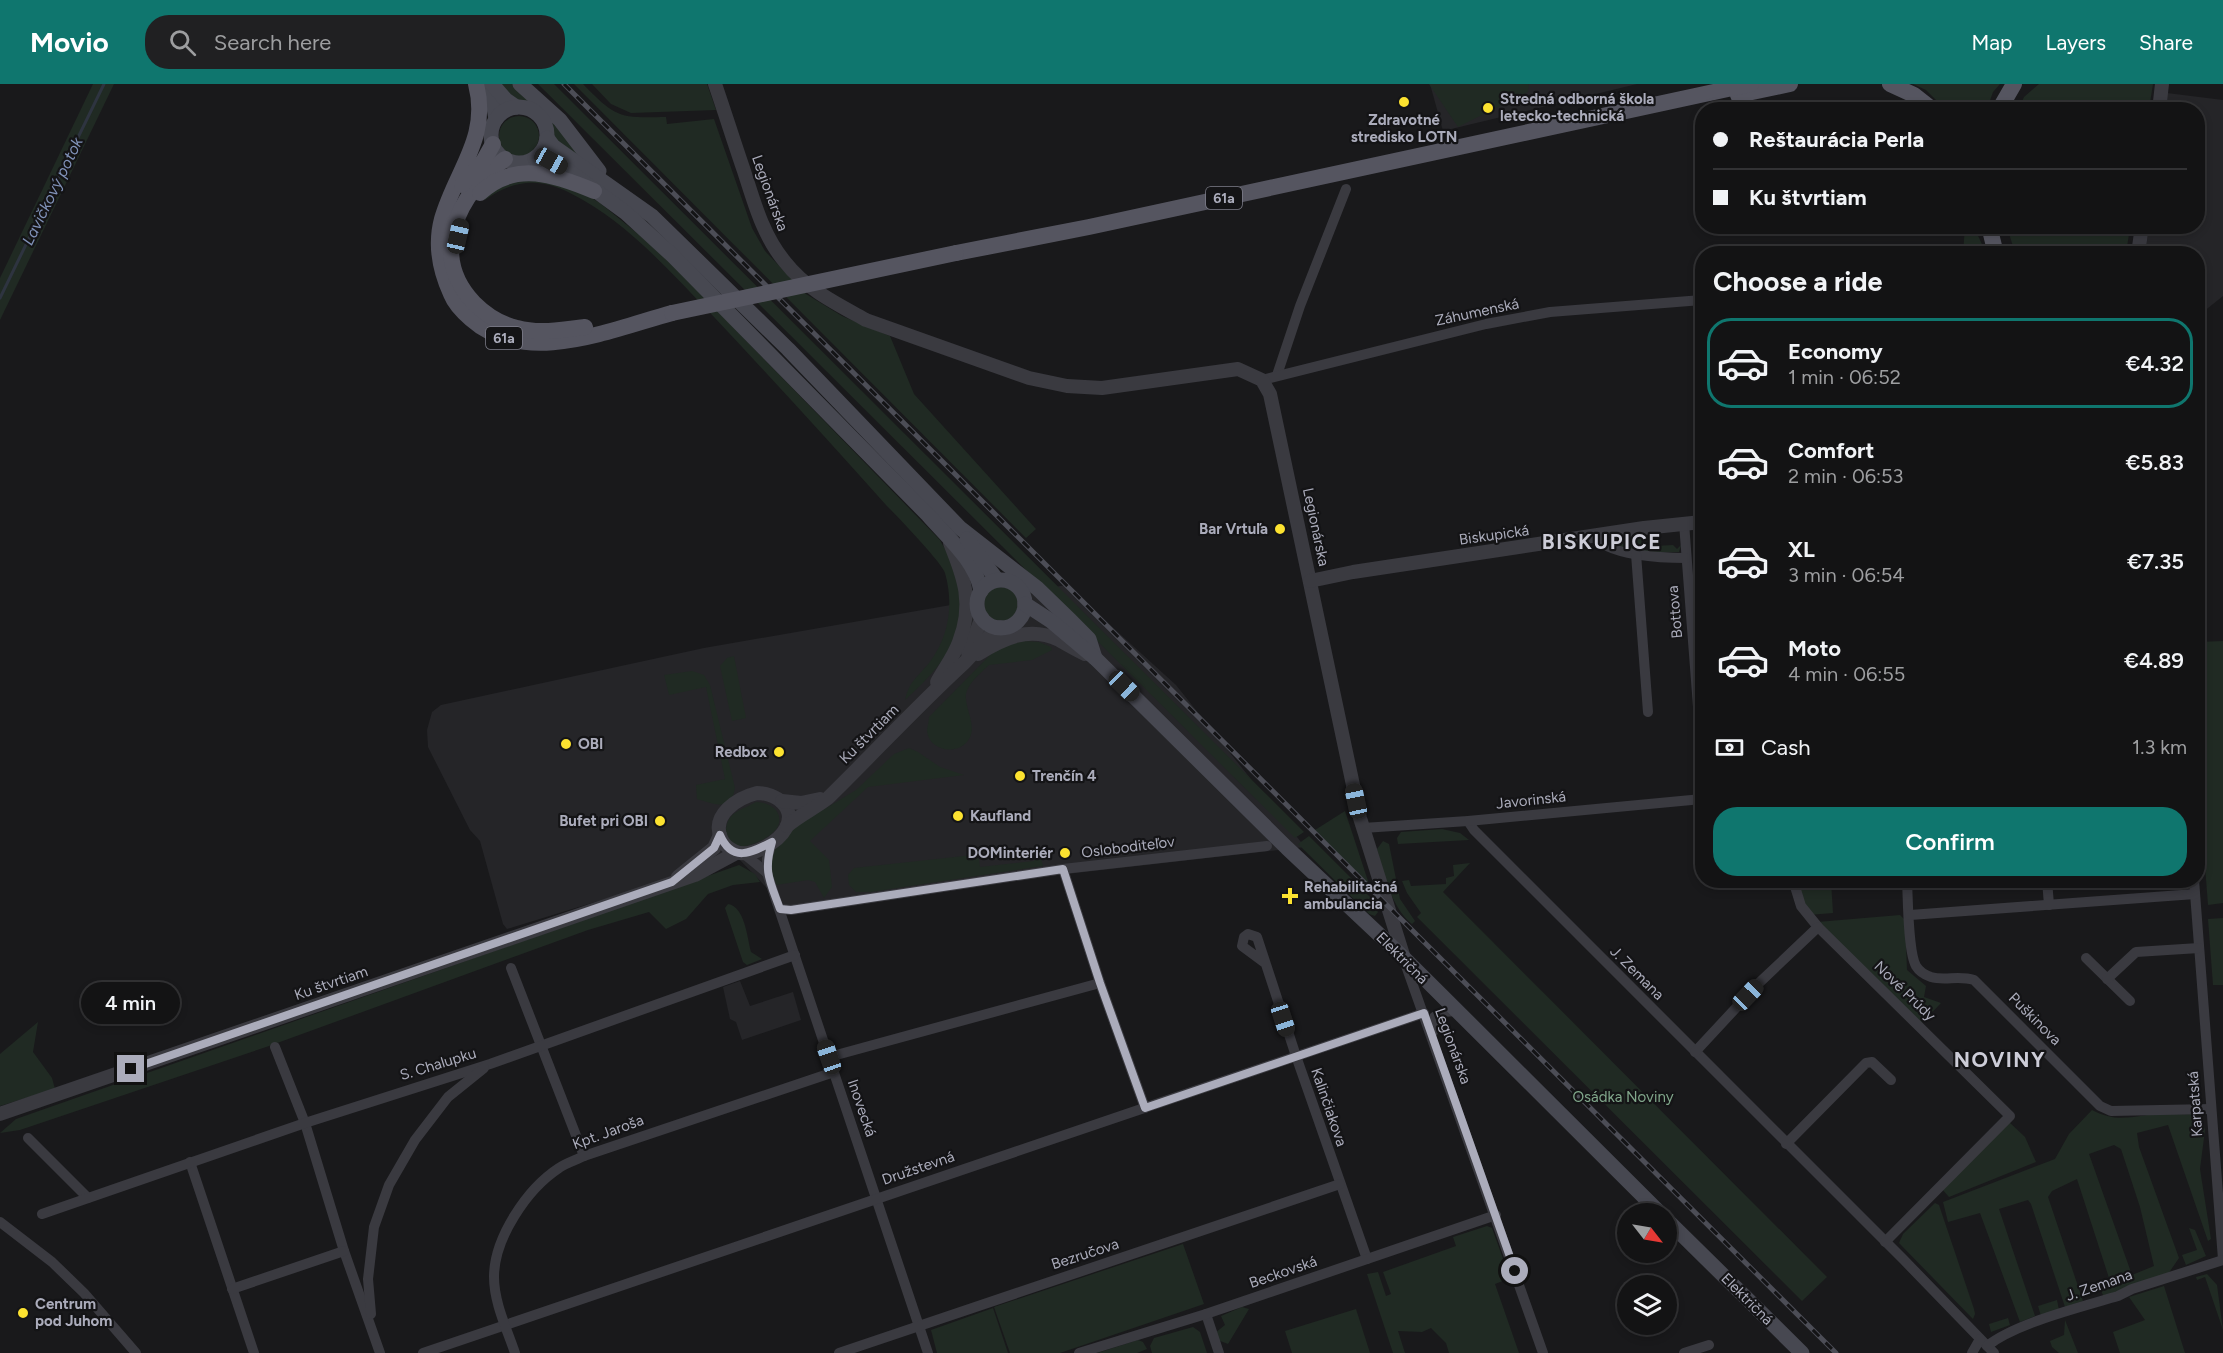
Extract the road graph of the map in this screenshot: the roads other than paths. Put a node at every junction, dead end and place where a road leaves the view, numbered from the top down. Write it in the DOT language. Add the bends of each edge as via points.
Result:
graph roads {
  1 [pos="476,84"];
  2 [pos="482,84"];
  3 [pos="492,84"];
  4 [pos="520,84"];
  5 [pos="716,84"];
  6 [pos="1713,84"];
  7 [pos="1751,84"];
  8 [pos="1790,84"];
  9 [pos="1890,84"];
  10 [pos="2014,84"];
  11 [pos="2163,84"];
  12 [pos="1695,102"];
  13 [pos="1696,102"];
  14 [pos="1923,102"];
  15 [pos="2004,102"];
  16 [pos="2160,102"];
  17 [pos="516,107"];
  18 [pos="1631,110"];
  19 [pos="496,119"];
  20 [pos="547,138"];
  21 [pos="493,144"];
  22 [pos="535,158"];
  23 [pos="505,159"];
  24 [pos="1390,162"];
  25 [pos="614,187"];
  26 [pos="1346,189"];
  27 [pos="594,191"];
  28 [pos="451,197"];
  29 [pos="466,295"];
  30 [pos="1695,301"];
  31 [pos="672,313"];
  32 [pos="1277,375"];
  33 [pos="1262,380"];
  34 [pos="1695,522"];
  35 [pos="1684,523"];
  36 [pos="960,528"];
  37 [pos="1596,536"];
  38 [pos="950,541"];
  39 [pos="1636,554"];
  40 [pos="1686,558"];
  41 [pos="997,580"];
  42 [pos="1310,581"];
  43 [pos="981,591"];
  44 [pos="1025,604"];
  45 [pos="982,617"];
  46 [pos="1018,621"];
  47 [pos="1000,627"];
  48 [pos="1061,631"];
  49 [pos="1095,658"];
  50 [pos="961,665"];
  51 [pos="1695,671"];
  52 [pos="932,692"];
  53 [pos="1648,712"];
  54 [pos="828,798"];
  55 [pos="1695,800"];
  56 [pos="782,801"];
  57 [pos="1468,821"];
  58 [pos="787,826"];
  59 [pos="1363,828"];
  60 [pos="720,835"];
  61 [pos="772,842"];
  62 [pos="1267,846"];
  63 [pos="740,853"];
  64 [pos="1063,869"];
  65 [pos="766,873"];
  66 [pos="672,882"];
  67 [pos="1795,888"];
  68 [pos="1908,888"];
  69 [pos="2048,888"];
  70 [pos="2195,888"];
  71 [pos="2195,894"];
  72 [pos="1383,895"];
  73 [pos="2049,905"];
  74 [pos="780,909"];
  75 [pos="1358,915"];
  76 [pos="1910,915"];
  77 [pos="1818,927"];
  78 [pos="2199,948"];
  79 [pos="795,955"];
  80 [pos="1404,958"];
  81 [pos="2086,958"];
  82 [pos="1265,963"];
  83 [pos="511,968"];
  84 [pos="2108,979"];
  85 [pos="1100,983"];
  86 [pos="2130,1001"];
  87 [pos="1455,1011"];
  88 [pos="1424,1013"];
  89 [pos="1432,1038"];
  90 [pos="541,1044"];
  91 [pos="275,1047"];
  92 [pos="1695,1052"];
  93 [pos="1296,1056"];
  94 [pos="829,1057"];
  95 [pos="490,1064"];
  96 [pos="834,1072"];
  97 [pos="1891,1080"];
  98 [pos="1145,1108"];
  99 [pos="2211,1109"];
  100 [pos="0,1114"];
  101 [pos="305,1123"];
  102 [pos="27,1138"];
  103 [pos="1786,1144"];
  104 [pos="584,1156"];
  105 [pos="190,1162"];
  106 [pos="1340,1184"];
  107 [pos="88,1198"];
  108 [pos="876,1198"];
  109 [pos="1650,1203"];
  110 [pos="42,1214"];
  111 [pos="1496,1215"];
  112 [pos="2,1225"];
  113 [pos="1677,1230"];
  114 [pos="1885,1242"];
  115 [pos="344,1251"];
  116 [pos="1367,1259"];
  117 [pos="2223,1260"];
  118 [pos="232,1289"];
  119 [pos="1206,1314"];
  120 [pos="506,1324"];
  121 [pos="919,1325"];
  122 [pos="373,1332"];
  123 [pos="1709,1345"];
  124 [pos="1987,1346"];
  125 [pos="136,1353"];
  126 [pos="254,1353"];
  127 [pos="380,1353"];
  128 [pos="423,1353"];
  129 [pos="515,1353"];
  130 [pos="839,1353"];
  131 [pos="928,1353"];
  132 [pos="1079,1353"];
  133 [pos="1219,1353"];
  134 [pos="1544,1353"];
  135 [pos="1684,1353"];
  136 [pos="1802,1353"];
  137 [pos="1972,1353"];
  1 -- 28 [label="main road, 61a" via="478,131"];
  2 -- 19 [label="main road"];
  3 -- 17 [label="main road"];
  4 -- 25 [label="main road" via="560,120"];
  5 -- 33 [label="street, Legionárska" via="758,214 772,245 814,291 857,315 1029,378 1067,386 1102,388 1238,369"];
  6 -- 24 [label="main road" via="1505,128"];
  7 -- 18 [label="main road, 61a"];
  8 -- 13 [label="main road"];
  9 -- 14 [label="main road"];
  10 -- 15 [label="main road"];
  11 -- 16 [label="street"];
  12 -- 18 [label="main road"];
  17 -- 19 [label="main road"];
  17 -- 20 [label="main road" via="539,115"];
  18 -- 24 [label="main road, 61a"];
  19 -- 21 [label="main road" via="491,131"];
  20 -- 22 [label="main road"];
  20 -- 25 [label="main road"];
  21 -- 23 [label="main road"];
  21 -- 28 [label="main road, 61a"];
  22 -- 23 [label="main road" via="520,163"];
  22 -- 27 [label="main road" via="551,161"];
  23 -- 29 [label="main road, 61a" via="470,193 456,220 452,261"];
  24 -- 31 [label="main road, 61a, bridge"];
  25 -- 36 [label="main road" via="652,216 779,340"];
  26 -- 32 [label="street"];
  27 -- 29 [label="main road" via="543,173 510,176 483,190 461,224 457,252"];
  27 -- 38 [label="main road" via="626,213 673,256"];
  28 -- 31 [label="main road, 61a" via="440,231 442,273 464,313 492,334 528,344 547,343"];
  29 -- 31 [label="main road, 61a" via="488,316 518,329 574,328"];
  30 -- 32 [label="street, Záhumenská" via="1550,312"];
  32 -- 33 [label="street, Záhumenská"];
  33 -- 42 [label="street, Legionárska" via="1270,394"];
  34 -- 35 [label="street, Biskupická"];
  35 -- 37 [label="street, Biskupická"];
  35 -- 40 [label="street"];
  36 -- 41 [label="main road"];
  36 -- 49 [label="main road" via="1070,620 1089,639"];
  37 -- 39 [label="street" via="1602,544"];
  37 -- 42 [label="street, Biskupická"];
  38 -- 43 [label="main road" via="979,579"];
  38 -- 52 [label="street, Ku štvrtiam" via="965,579 964,622 959,642"];
  39 -- 40 [label="street"];
  39 -- 53 [label="street"];
  40 -- 51 [label="street, Bottova"];
  41 -- 43 [label="main road"];
  41 -- 44 [label="main road" via="1016,585"];
  42 -- 59 [label="street, Legionárska"];
  43 -- 45 [label="main road" via="977,604"];
  44 -- 46 [label="main road"];
  44 -- 48 [label="main road, Električná"];
  45 -- 47 [label="main road"];
  45 -- 50 [label="street, Ku štvrtiam"];
  46 -- 47 [label="main road"];
  46 -- 48 [label="main road, Električná"];
  47 -- 50 [label="street, Ku štvrtiam"];
  48 -- 49 [label="main road, Električná"];
  49 -- 50 [label="street" via="1058,640 1019,633"];
  49 -- 75 [label="main road, Električná"];
  50 -- 52 [label="street, Ku štvrtiam"];
  52 -- 54 [label="street, Ku štvrtiam"];
  54 -- 56 [label="street, Ku štvrtiam" via="801,803"];
  54 -- 58 [label="street, Ku štvrtiam"];
  55 -- 57 [label="street, Javorinská"];
  56 -- 58 [label="street" via="788,812"];
  56 -- 60 [label="street, Ku štvrtiam" via="766,793 740,800 722,816 718,825"];
  57 -- 59 [label="street, Javorinská"];
  57 -- 92 [label="street, J. Zemana"];
  58 -- 61 [label="street, Ku štvrtiam"];
  59 -- 72 [label="street, Legionárska"];
  60 -- 63 [label="street" via="723,842"];
  60 -- 66 [label="street, Ku štvrtiam" via="714,848"];
  61 -- 63 [label="street, Ku štvrtiam" via="753,852"];
  61 -- 65 [label="street"];
  62 -- 64 [label="street, Osloboditeľov"];
  63 -- 65 [label="street, Inovecká"];
  63 -- 66 [label="street, Ku štvrtiam"];
  64 -- 74 [label="street, Osloboditeľov"];
  64 -- 85 [label="street"];
  65 -- 74 [label="street, Inovecká"];
  66 -- 100 [label="street, Ku štvrtiam"];
  67 -- 77 [label="street, Nové Prúdy" via="1801,906"];
  68 -- 76 [label="street, Puškinova"];
  69 -- 73 [label="street"];
  70 -- 71 [label="street, Karpatská"];
  71 -- 73 [label="street"];
  71 -- 78 [label="street, Karpatská"];
  72 -- 75 [label="street" via="1383,918 1371,920"];
  72 -- 80 [label="street, Legionárska"];
  73 -- 76 [label="street"];
  74 -- 79 [label="street, Inovecká"];
  75 -- 80 [label="main road, Električná"];
  76 -- 99 [label="street, Puškinova" via="1916,967 1929,976 1967,978 1980,985 2100,1106 2121,1113"];
  77 -- 92 [label="street"];
  77 -- 114 [label="street, Nové Prúdy" via="2010,1116"];
  78 -- 84 [label="street" via="2136,952"];
  78 -- 99 [label="street, Karpatská"];
  79 -- 90 [label="street, S. Chalupku"];
  79 -- 94 [label="street, Inovecká"];
  80 -- 87 [label="main road, Električná"];
  80 -- 88 [label="street, Legionárska"];
  81 -- 84 [label="street"];
  82 -- 93 [label="street, Kalinčiakova"];
  83 -- 90 [label="street"];
  84 -- 86 [label="street"];
  85 -- 94 [label="street"];
  85 -- 98 [label="street"];
  87 -- 89 [label="street" via="1434,1017"];
  87 -- 109 [label="main road, Električná"];
  88 -- 89 [label="street, Legionárska"];
  88 -- 93 [label="street, Družstevná"];
  89 -- 111 [label="street, Legionárska"];
  90 -- 95 [label="street, S. Chalupku"];
  90 -- 104 [label="street"];
  91 -- 101 [label="street"];
  92 -- 103 [label="street, J. Zemana"];
  93 -- 98 [label="street, Družstevná"];
  93 -- 106 [label="street, Kalinčiakova"];
  94 -- 96 [label="street, Inovecká"];
  95 -- 101 [label="street, S. Chalupku"];
  95 -- 122 [label="street" via="448,1097 415,1140 389,1185 374,1227 368,1279"];
  96 -- 104 [label="street, Kpt. Jaroša"];
  96 -- 108 [label="street, Inovecká"];
  97 -- 103 [label="street" via="1872,1062 1866,1063"];
  98 -- 108 [label="street, Družstevná"];
  99 -- 117 [label="street, Karpatská"];
  101 -- 105 [label="street, S. Chalupku"];
  101 -- 115 [label="street"];
  102 -- 107 [label="street"];
  103 -- 114 [label="street, J. Zemana"];
  104 -- 120 [label="street, Kpt. Jaroša" via="559,1168 538,1185 508,1228 494,1277"];
  105 -- 107 [label="street, S. Chalupku"];
  105 -- 118 [label="street"];
  106 -- 116 [label="street, Kalinčiakova"];
  106 -- 121 [label="street, Bezručova"];
  107 -- 110 [label="street, S. Chalupku"];
  108 -- 120 [label="street, Družstevná"];
  108 -- 121 [label="street, Inovecká"];
  111 -- 116 [label="street, Beckovská"];
  111 -- 134 [label="street, Legionárska"];
  112 -- 125 [label="street" via="52,1262"];
  113 -- 136 [label="main road, Električná"];
  114 -- 124 [label="street, J. Zemana"];
  115 -- 118 [label="street"];
  115 -- 122 [label="street"];
  116 -- 119 [label="street, Beckovská"];
  117 -- 124 [label="street, J. Zemana" via="2020,1328"];
  118 -- 126 [label="street"];
  119 -- 132 [label="street, Beckovská"];
  119 -- 133 [label="street"];
  120 -- 128 [label="street, Družstevná"];
  120 -- 129 [label="street, Kpt. Jaroša"];
  121 -- 130 [label="street, Bezručova"];
  121 -- 131 [label="street, Inovecká"];
  122 -- 127 [label="street"];
  123 -- 135 [label="street"];
  124 -- 137 [label="street"];
}
